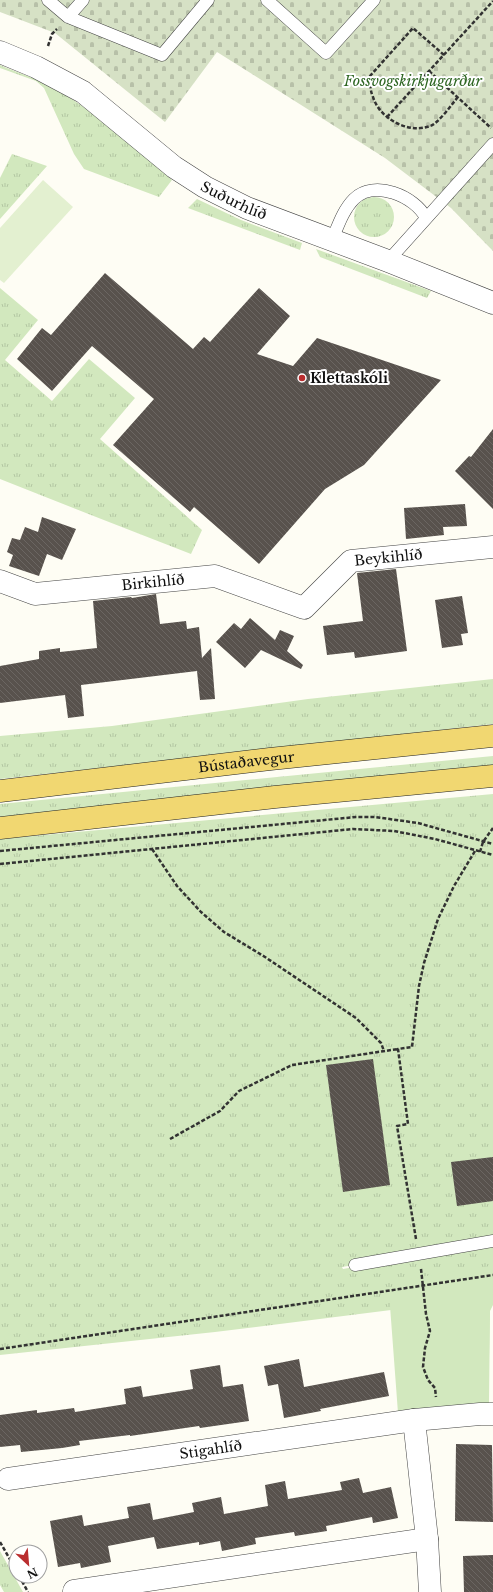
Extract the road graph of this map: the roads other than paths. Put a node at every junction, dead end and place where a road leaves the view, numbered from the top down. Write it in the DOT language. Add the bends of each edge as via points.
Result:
graph roads {
  1 [pos="48,0"];
  2 [pos="83,0"];
  3 [pos="208,0"];
  4 [pos="267,0"];
  5 [pos="374,0"];
  6 [pos="68,17"];
  7 [pos="0,52"];
  8 [pos="493,144"];
  9 [pos="426,218"];
  10 [pos="332,240"];
  11 [pos="388,262"];
  12 [pos="493,303"];
  13 [pos="493,547"];
  14 [pos="0,581"];
  15 [pos="304,608"];
  16 [pos="493,736"];
  17 [pos="493,776"];
  18 [pos="0,791"];
  19 [pos="0,828"];
  20 [pos="493,1240"];
  21 [pos="355,1266"];
  22 [pos="493,1414"];
  23 [pos="414,1420"];
  24 [pos="8,1479"];
  25 [pos="427,1539"];
  26 [pos="74,1591"];
  27 [pos="430,1592"];
  1 -- 6 [label="lane"];
  2 -- 6 [label="lane"];
  3 -- 6 [label="lane" via="162,55"];
  4 -- 5 [label="lane" via="326,53"];
  7 -- 10 [label="street, Suðurhlíð" via="36,66 83,92 174,167 205,187 247,208"];
  8 -- 9 [label="lane"];
  9 -- 10 [label="lane" via="412,203 398,194 379,189 369,190 350,204"];
  9 -- 11 [label="lane"];
  10 -- 11 [label="street, Suðurhlíð"];
  11 -- 12 [label="street, Suðurhlíð"];
  13 -- 15 [label="street, Beykihlíð" via="351,561"];
  14 -- 15 [label="street, Birkihlíð" via="35,594 215,576"];
  16 -- 18 [label="main road, Bústaðavegur"];
  17 -- 19 [label="main road"];
  20 -- 21 [label="lane"];
  22 -- 23 [label="street, Stigahlíð"];
  23 -- 24 [label="street, Stigahlíð"];
  23 -- 25 [label="street"];
  25 -- 26 [label="street"];
  25 -- 27 [label="street"];
}
